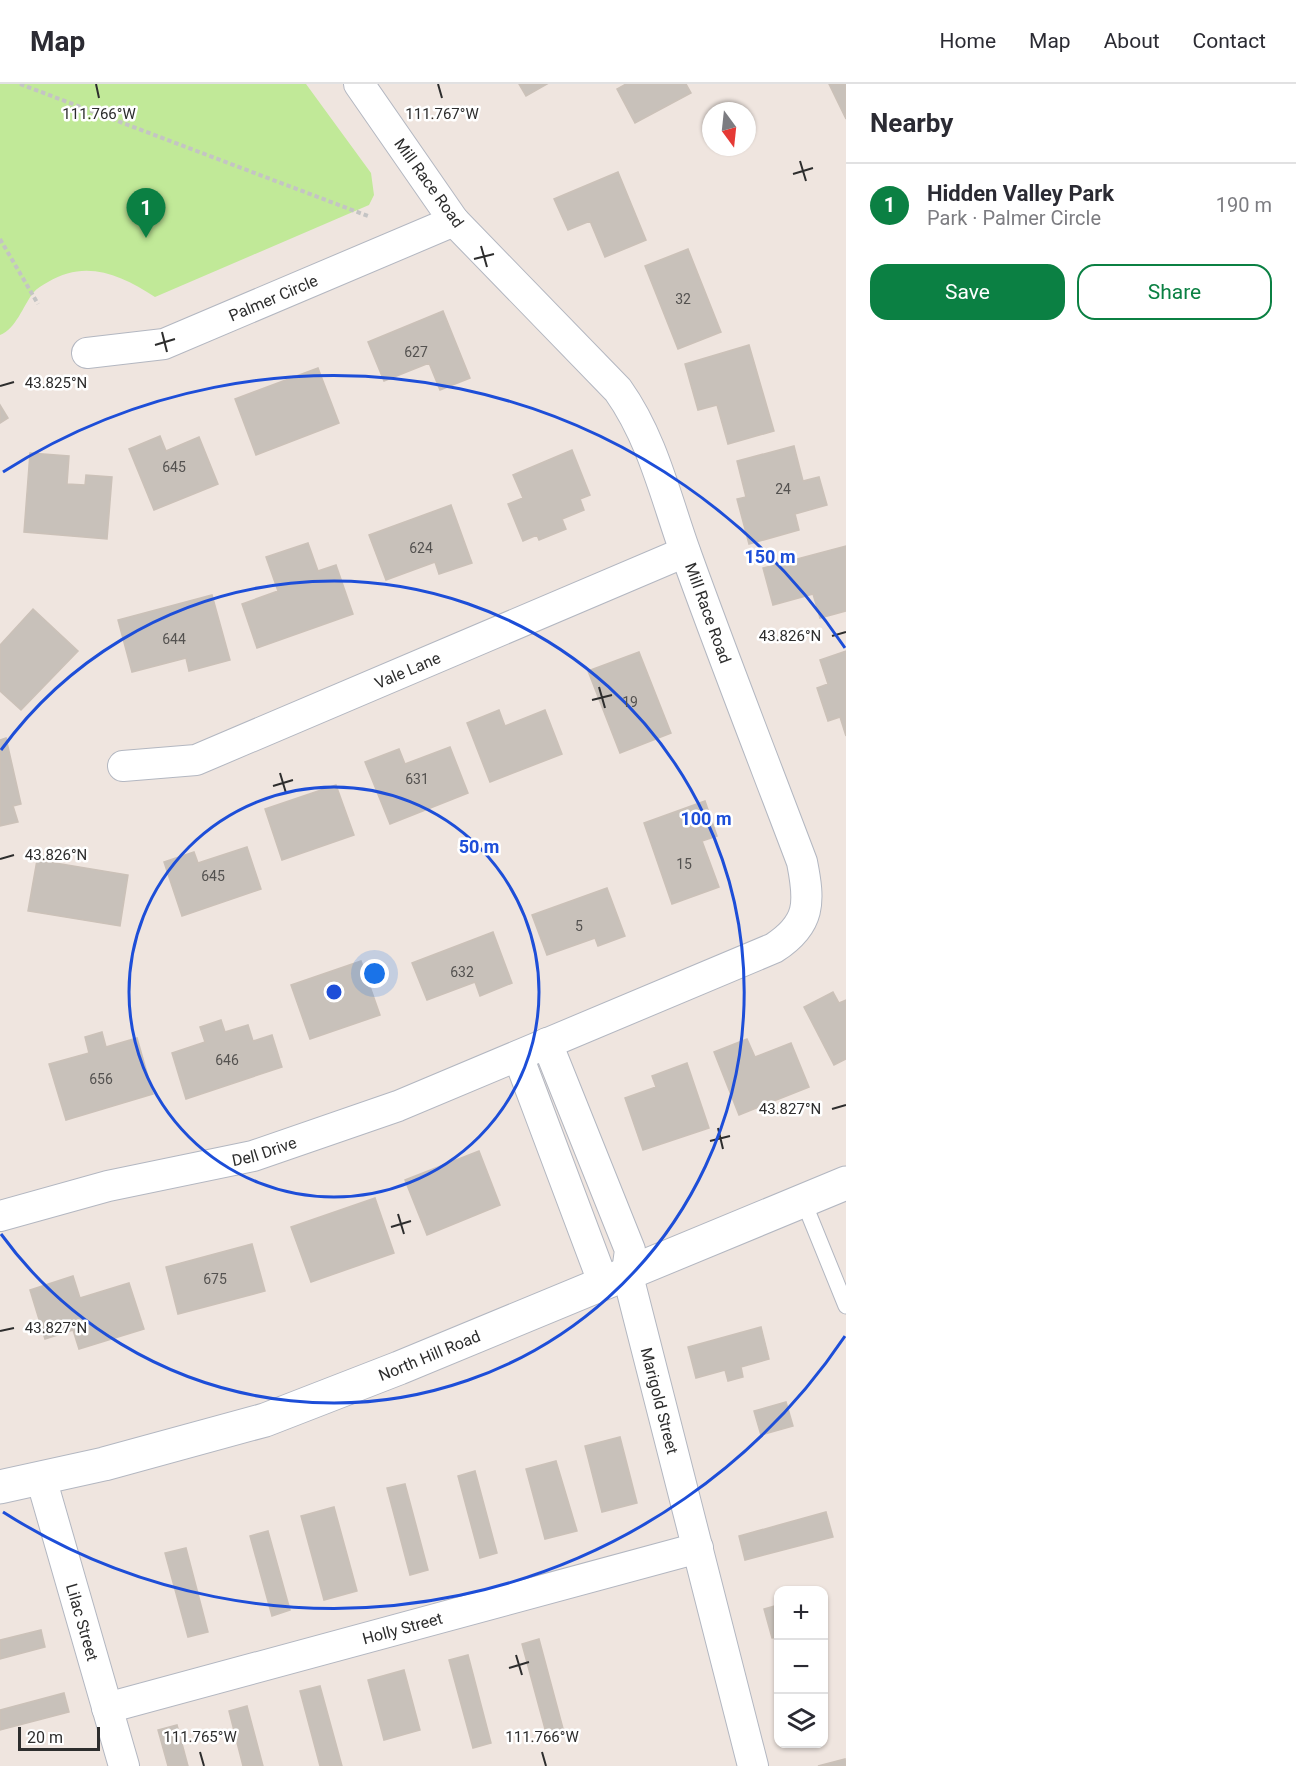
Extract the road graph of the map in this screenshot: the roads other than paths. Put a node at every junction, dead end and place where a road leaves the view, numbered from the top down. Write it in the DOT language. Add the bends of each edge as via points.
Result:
graph roads {
  1 [pos="359,84"];
  2 [pos="454,221"];
  3 [pos="87,352"];
  4 [pos="685,552"];
  5 [pos="123,766"];
  6 [pos="547,1043"];
  7 [pos="518,1056"];
  8 [pos="846,1183"];
  9 [pos="803,1200"];
  10 [pos="0,1216"];
  11 [pos="615,1277"];
  12 [pos="846,1306"];
  13 [pos="41,1478"];
  14 [pos="0,1487"];
  15 [pos="698,1548"];
  16 [pos="107,1708"];
  17 [pos="124,1766"];
  18 [pos="753,1766"];
  1 -- 2 [label="street, Mill Race Road"];
  2 -- 3 [label="street, Palmer Circle" via="164,344"];
  2 -- 4 [label="street, Mill Race Road" via="630,407 651,452"];
  4 -- 5 [label="street, Vale Lane" via="196,760"];
  4 -- 6 [label="street, Mill Race Road" via="802,862 808,891 804,915 793,936 774,948"];
  6 -- 7 [label="street, Mill Race Road"];
  6 -- 11 [label="street, Marigold Street" via="630,1250"];
  7 -- 10 [label="street, Dell Drive" via="398,1106 253,1156 108,1186"];
  7 -- 11 [label="street, Marigold Street"];
  8 -- 9 [label="street, North Hill Road"];
  9 -- 11 [label="street, North Hill Road"];
  9 -- 12 [label="lane"];
  11 -- 13 [label="street, North Hill Road" via="265,1420"];
  11 -- 15 [label="street, Marigold Street"];
  13 -- 14 [label="street, North Hill Road"];
  13 -- 16 [label="street, Lilac Street"];
  15 -- 16 [label="street, Holly Street"];
  15 -- 18 [label="street, Marigold Street"];
  16 -- 17 [label="street, Lilac Street"];
}
